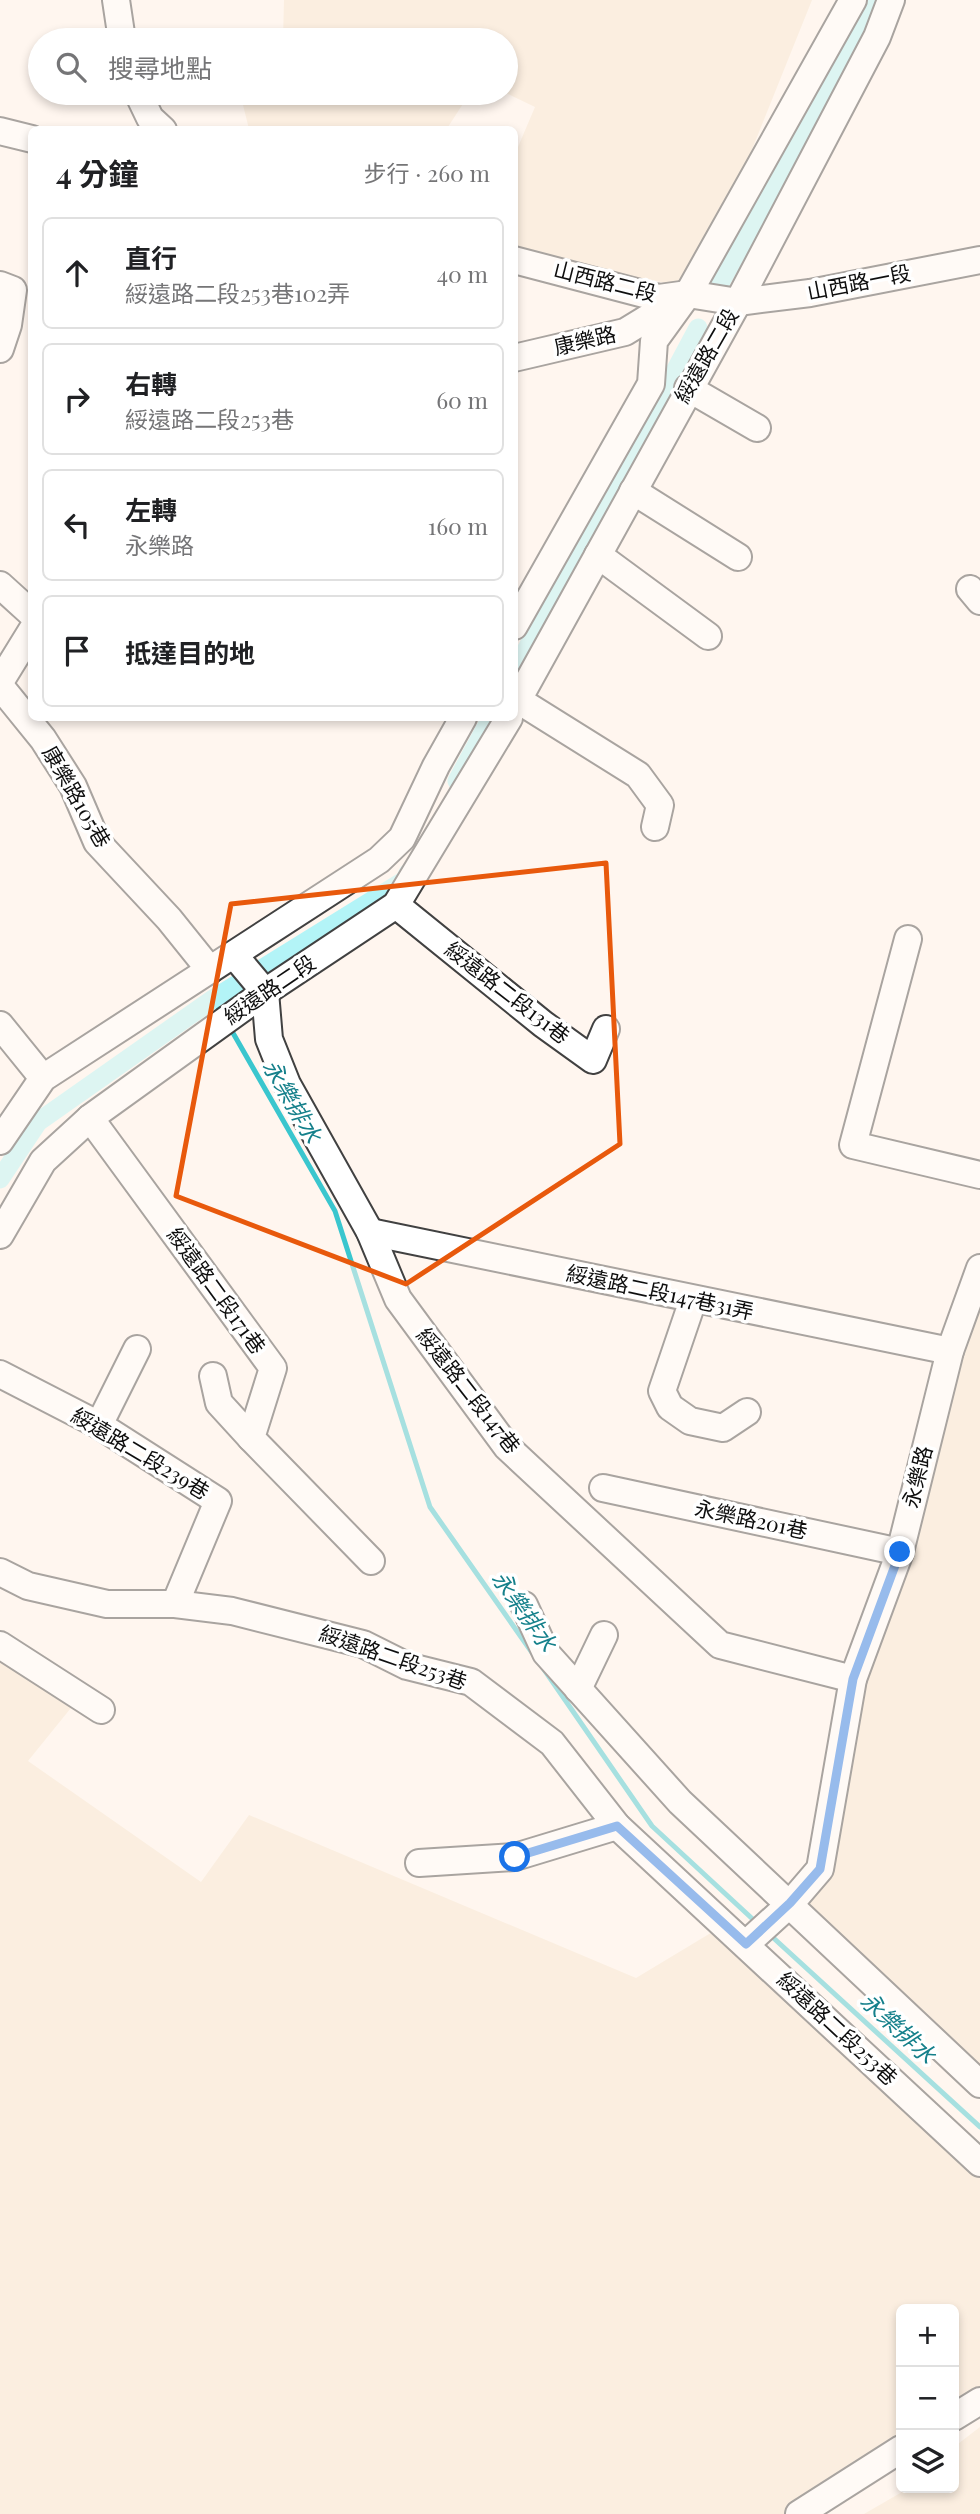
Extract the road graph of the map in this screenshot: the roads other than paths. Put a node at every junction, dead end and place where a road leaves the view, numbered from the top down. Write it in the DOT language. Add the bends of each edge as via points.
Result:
graph roads {
  1 [pos="116,0"];
  2 [pos="853,0"];
  3 [pos="891,0"];
  4 [pos="120,28"];
  5 [pos="144,105"];
  6 [pos="159,126"];
  7 [pos="0,131"];
  8 [pos="28,138"];
  9 [pos="980,260"];
  10 [pos="518,261"];
  11 [pos="0,285"];
  12 [pos="688,294"];
  13 [pos="738,302"];
  14 [pos="0,349"];
  15 [pos="518,357"];
  16 [pos="688,388"];
  17 [pos="757,428"];
  18 [pos="633,491"];
  19 [pos="598,555"];
  20 [pos="738,557"];
  21 [pos="0,584"];
  22 [pos="28,610"];
  23 [pos="518,619"];
  24 [pos="708,636"];
  25 [pos="28,637"];
  26 [pos="0,684"];
  27 [pos="518,701"];
  28 [pos="518,710"];
  29 [pos="28,720"];
  30 [pos="29,721"];
  31 [pos="461,721"];
  32 [pos="506,721"];
  33 [pos="655,827"];
  34 [pos="396,905"];
  35 [pos="908,939"];
  36 [pos="234,955"];
  37 [pos="209,970"];
  38 [pos="258,997"];
  39 [pos="0,1025"];
  40 [pos="606,1029"];
  41 [pos="43,1078"];
  42 [pos="90,1118"];
  43 [pos="0,1142"];
  44 [pos="979,1167"];
  45 [pos="370,1232"];
  46 [pos="0,1235"];
  47 [pos="980,1268"];
  48 [pos="693,1300"];
  49 [pos="137,1349"];
  50 [pos="950,1351"];
  51 [pos="0,1374"];
  52 [pos="214,1376"];
  53 [pos="747,1412"];
  54 [pos="99,1425"];
  55 [pos="251,1438"];
  56 [pos="603,1488"];
  57 [pos="900,1552"];
  58 [pos="371,1560"];
  59 [pos="0,1572"];
  60 [pos="175,1604"];
  61 [pos="524,1605"];
  62 [pos="604,1635"];
  63 [pos="0,1645"];
  64 [pos="853,1679"];
  65 [pos="578,1689"];
  66 [pos="101,1710"];
  67 [pos="617,1826"];
  68 [pos="419,1863"];
  69 [pos="768,1924"];
  70 [pos="980,2084"];
  71 [pos="980,2163"];
  72 [pos="980,2401"];
  73 [pos="959,2414"];
  74 [pos="896,2452"];
  75 [pos="799,2514"];
  1 -- 4 [label="street"];
  2 -- 12 [label="street, 綏遠路二段"];
  3 -- 13 [label="street, 綏遠路二段" via="877,37"];
  5 -- 6 [label="street"];
  7 -- 8 [label="street"];
  9 -- 13 [label="street, 山西路一段"];
  10 -- 12 [label="street, 山西路二段" via="659,298"];
  11 -- 14 [label="street" via="13,290"];
  12 -- 13 [label="street, 山西路二段"];
  12 -- 15 [label="street, 康樂路" via="625,332"];
  12 -- 23 [label="street, 綏遠路二段" via="654,341 651,384"];
  13 -- 16 [label="street, 綏遠路二段"];
  16 -- 17 [label="street"];
  16 -- 18 [label="street, 綏遠路二段"];
  18 -- 19 [label="street, 綏遠路二段"];
  18 -- 20 [label="street"];
  19 -- 24 [label="street"];
  19 -- 27 [label="street, 綏遠路二段"];
  21 -- 22 [label="street"];
  25 -- 26 [label="street"];
  26 -- 29 [label="street, 康樂路105巷"];
  28 -- 33 [label="street" via="638,775 660,805"];
  30 -- 37 [label="street, 康樂路105巷" via="74,786 97,842"];
  31 -- 36 [label="street" via="402,838 379,860"];
  32 -- 34 [label="street, 綏遠路二段"];
  34 -- 38 [label="street, 綏遠路二段"];
  34 -- 40 [label="street, 綏遠路二段131巷" via="593,1060"];
  35 -- 44 [label="street" via="853,1145"];
  36 -- 37 [label="street"];
  36 -- 38 [label="street"];
  37 -- 41 [label="street"];
  38 -- 42 [label="street, 綏遠路二段"];
  38 -- 45 [label="street, 綏遠路二段147巷" via="287,1084"];
  39 -- 41 [label="street"];
  41 -- 43 [label="street"];
  42 -- 46 [label="street, 綏遠路二段" via="43,1161"];
  42 -- 55 [label="street, 綏遠路二段171巷" via="273,1368"];
  45 -- 48 [label="street, 綏遠路二段147巷31弄"];
  45 -- 64 [label="street, 綏遠路二段147巷" via="398,1299 507,1447 720,1645"];
  47 -- 50 [label="street, 永樂路"];
  48 -- 50 [label="street, 綏遠路二段147巷31弄"];
  48 -- 53 [label="street" via="662,1391 670,1408 690,1421 723,1428"];
  49 -- 54 [label="street"];
  50 -- 57 [label="street, 永樂路"];
  51 -- 54 [label="street, 綏遠路二段239巷"];
  52 -- 55 [label="street" via="219,1403"];
  54 -- 60 [label="street, 綏遠路二段239巷" via="218,1501"];
  55 -- 58 [label="street"];
  56 -- 57 [label="street, 永樂路201巷"];
  57 -- 64 [label="street, 永樂路"];
  59 -- 60 [label="street, 綏遠路二段253巷" via="28,1586 107,1604"];
  60 -- 67 [label="street, 綏遠路二段253巷" via="232,1611 362,1644 407,1666 471,1682 552,1743"];
  61 -- 65 [label="street" via="546,1653"];
  62 -- 65 [label="street"];
  63 -- 66 [label="street"];
  64 -- 69 [label="street, 永樂路" via="820,1869"];
  65 -- 69 [label="street" via="680,1802"];
  67 -- 68 [label="street" via="515,1857"];
  67 -- 69 [label="street, 綏遠路二段253巷"];
  69 -- 70 [label="street"];
  69 -- 71 [label="street, 綏遠路二段253巷"];
  72 -- 73 [label="street"];
  74 -- 75 [label="street"];
}
